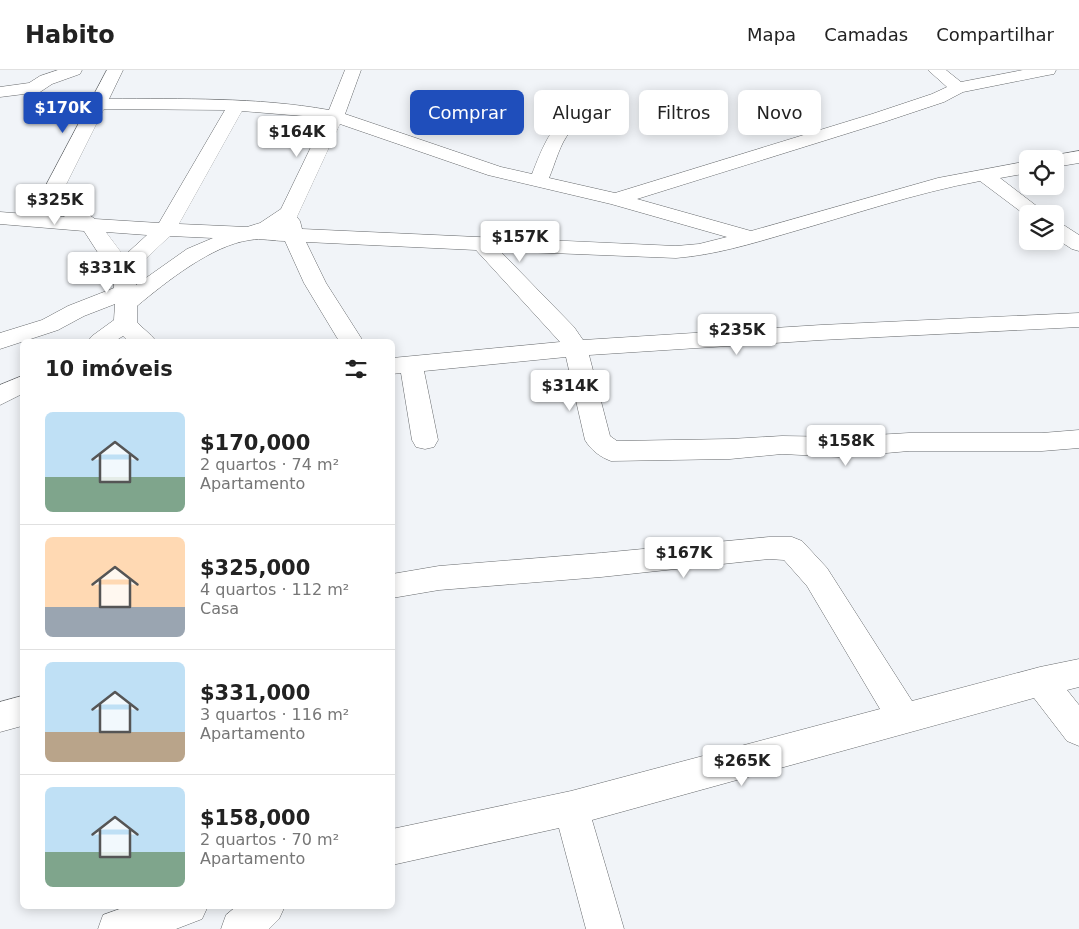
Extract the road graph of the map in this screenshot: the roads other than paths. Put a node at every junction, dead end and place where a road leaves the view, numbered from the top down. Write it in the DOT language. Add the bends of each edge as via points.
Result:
graph roads {
  1 [pos="74,70"];
  2 [pos="115,70"];
  3 [pos="353,70"];
  4 [pos="936,70"];
  5 [pos="1048,70"];
  6 [pos="958,88"];
  7 [pos="0,92"];
  8 [pos="97,104"];
  9 [pos="237,105"];
  10 [pos="335,117"];
  11 [pos="559,135"];
  12 [pos="1079,157"];
  13 [pos="1064,160"];
  14 [pos="1019,169"];
  15 [pos="984,175"];
  16 [pos="538,182"];
  17 [pos="616,199"];
  18 [pos="57,202"];
  19 [pos="1024,205"];
  20 [pos="289,213"];
  21 [pos="0,218"];
  22 [pos="32,220"];
  23 [pos="90,226"];
  24 [pos="165,230"];
  25 [pos="251,234"];
  26 [pos="1064,235"];
  27 [pos="292,236"];
  28 [pos="752,237"];
  29 [pos="481,243"];
  30 [pos="1079,246"];
  31 [pos="124,266"];
  32 [pos="125,306"];
  33 [pos="1079,320"];
  34 [pos="101,339"];
  35 [pos="141,339"];
  36 [pos="350,339"];
  37 [pos="0,341"];
  38 [pos="575,348"];
  39 [pos="402,365"];
  40 [pos="20,385"];
  41 [pos="0,396"];
  42 [pos="20,405"];
  43 [pos="0,407"];
  44 [pos="1079,439"];
  45 [pos="425,440"];
  46 [pos="395,585"];
  47 [pos="1079,673"];
  48 [pos="1040,681"];
  49 [pos="20,712"];
  50 [pos="0,718"];
  51 [pos="904,718"];
  52 [pos="1079,730"];
  53 [pos="571,808"];
  54 [pos="395,846"];
  55 [pos="180,909"];
  56 [pos="263,909"];
  57 [pos="117,929"];
  58 [pos="240,929"];
  59 [pos="605,929"];
  1 -- 7 [label="street" via="34,88"];
  2 -- 8 [label="street"];
  3 -- 10 [label="street"];
  4 -- 6 [label="street"];
  5 -- 6 [label="street"];
  6 -- 17 [label="street" via="878,118"];
  8 -- 9 [label="street"];
  8 -- 18 [label="street" via="56,182 53,191"];
  9 -- 10 [label="street"];
  9 -- 24 [label="street"];
  10 -- 16 [label="street" via="495,171"];
  10 -- 20 [label="street"];
  11 -- 16 [label="street"];
  12 -- 13 [label="street"];
  14 -- 15 [label="street"];
  15 -- 19 [label="street"];
  15 -- 28 [label="street" via="945,182"];
  16 -- 17 [label="street"];
  17 -- 28 [label="street"];
  18 -- 22 [label="street"];
  18 -- 23 [label="street"];
  20 -- 25 [label="street"];
  20 -- 27 [label="street"];
  21 -- 22 [label="street"];
  22 -- 23 [label="street"];
  23 -- 24 [label="street"];
  23 -- 31 [label="street" via="112,257"];
  24 -- 25 [label="street"];
  24 -- 31 [label="street"];
  25 -- 27 [label="street"];
  25 -- 32 [label="street" via="195,254 153,282"];
  26 -- 30 [label="street"];
  27 -- 29 [label="street"];
  27 -- 36 [label="street" via="326,302"];
  28 -- 29 [label="street" via="700,250 676,252"];
  29 -- 38 [label="street" via="566,332"];
  31 -- 32 [label="street"];
  32 -- 34 [label="street"];
  32 -- 35 [label="street" via="135,335"];
  32 -- 37 [label="street" via="76,311 50,325"];
  33 -- 38 [label="street"];
  38 -- 39 [label="street"];
  38 -- 44 [label="street" via="598,440 610,451"];
  39 -- 45 [label="street"];
  40 -- 41 [label="street"];
  42 -- 43 [label="street"];
  46 -- 51 [label="street" via="439,578 770,548 792,549 817,576"];
  47 -- 48 [label="street"];
  48 -- 51 [label="street"];
  48 -- 52 [label="street"];
  49 -- 50 [label="street"];
  51 -- 53 [label="street"];
  53 -- 54 [label="street"];
  53 -- 59 [label="street"];
  55 -- 57 [label="street"];
  56 -- 58 [label="street"];
}
